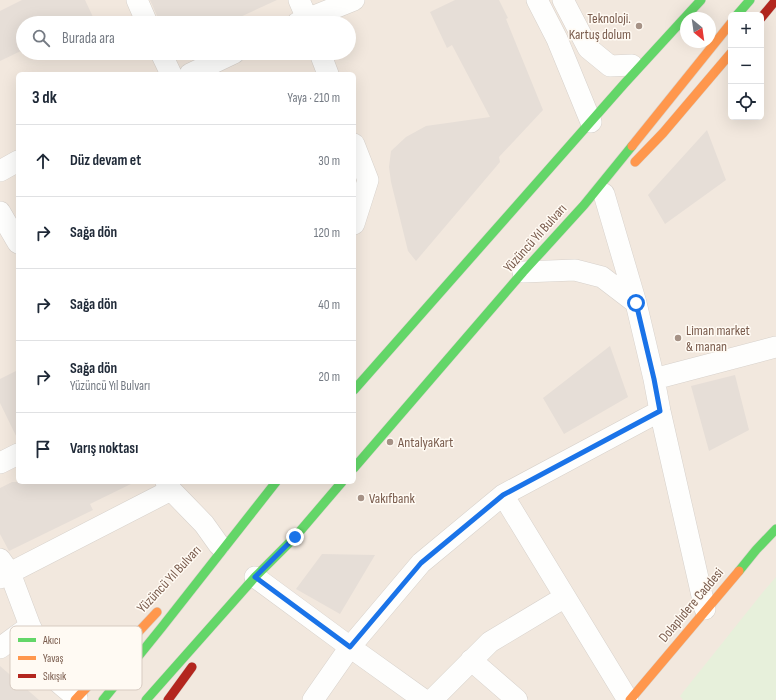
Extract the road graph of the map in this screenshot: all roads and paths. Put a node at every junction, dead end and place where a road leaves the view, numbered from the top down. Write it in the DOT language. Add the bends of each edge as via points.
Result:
graph roads {
  1 [pos="137,0"];
  2 [pos="354,0"];
  3 [pos="537,0"];
  4 [pos="563,0"];
  5 [pos="701,0"];
  6 [pos="750,0"];
  7 [pos="776,0"];
  8 [pos="740,12"];
  9 [pos="764,14"];
  10 [pos="144,16"];
  11 [pos="303,16"];
  12 [pos="728,27"];
  13 [pos="652,41"];
  14 [pos="728,57"];
  15 [pos="164,60"];
  16 [pos="219,60"];
  17 [pos="323,60"];
  18 [pos="632,65"];
  19 [pos="170,72"];
  20 [pos="194,72"];
  21 [pos="327,72"];
  22 [pos="624,84"];
  23 [pos="591,122"];
  24 [pos="356,149"];
  25 [pos="16,162"];
  26 [pos="631,166"];
  27 [pos="0,171"];
  28 [pos="606,192"];
  29 [pos="584,205"];
  30 [pos="0,212"];
  31 [pos="356,218"];
  32 [pos="16,240"];
  33 [pos="522,272"];
  34 [pos="636,303"];
  35 [pos="776,347"];
  36 [pos="654,379"];
  37 [pos="356,388"];
  38 [pos="660,411"];
  39 [pos="16,455"];
  40 [pos="0,463"];
  41 [pos="356,466"];
  42 [pos="274,484"];
  43 [pos="340,484"];
  44 [pos="168,486"];
  45 [pos="503,495"];
  46 [pos="776,529"];
  47 [pos="236,531"];
  48 [pos="219,545"];
  49 [pos="3,570"];
  50 [pos="193,573"];
  51 [pos="255,577"];
  52 [pos="565,597"];
  53 [pos="161,608"];
  54 [pos="706,609"];
  55 [pos="30,626"];
  56 [pos="142,628"];
  57 [pos="211,639"];
  58 [pos="10,641"];
  59 [pos="350,647"];
  60 [pos="0,648"];
  61 [pos="142,652"];
  62 [pos="198,658"];
  63 [pos="471,660"];
  64 [pos="66,690"];
  65 [pos="84,690"];
  66 [pos="111,690"];
  67 [pos="76,699"];
  68 [pos="172,699"];
  69 [pos="103,700"];
  70 [pos="146,700"];
  71 [pos="313,700"];
  72 [pos="424,700"];
  73 [pos="432,700"];
  74 [pos="517,700"];
  75 [pos="629,700"];
  1 -- 10 [label="street"];
  2 -- 11 [label="street"];
  3 -- 23 [label="street" via="557,40"];
  4 -- 18 [label="street" via="588,48 610,66"];
  5 -- 22 [label="main road"];
  6 -- 8 [label="main road"];
  7 -- 9 [label="main road"];
  12 -- 29 [label="main road, Yüzüncü Yıl Bulvarı"];
  13 -- 18 [label="main road"];
  14 -- 26 [label="main road" via="663,133"];
  15 -- 19 [label="street"];
  16 -- 20 [label="street"];
  17 -- 21 [label="street"];
  18 -- 22 [label="main road"];
  22 -- 23 [label="main road"];
  23 -- 37 [label="main road"];
  24 -- 31 [label="street" via="368,180"];
  25 -- 27 [label="street"];
  28 -- 29 [label="main road"];
  28 -- 34 [label="street"];
  29 -- 33 [label="main road, Yüzüncü Yıl Bulvarı"];
  30 -- 32 [label="street"];
  33 -- 34 [label="street" via="575,270 602,277"];
  33 -- 41 [label="main road, Yüzüncü Yıl Bulvarı"];
  34 -- 36 [label="street"];
  35 -- 36 [label="street"];
  36 -- 38 [label="street"];
  38 -- 45 [label="street"];
  38 -- 54 [label="street"];
  39 -- 40 [label="street"];
  42 -- 47 [label="main road, Yüzüncü Yıl Bulvarı"];
  43 -- 51 [label="main road" via="295,537"];
  44 -- 48 [label="street" via="204,524"];
  44 -- 49 [label="street"];
  45 -- 52 [label="street"];
  45 -- 59 [label="street" via="421,563"];
  46 -- 54 [label="main road, Dolaplıdere Caddesi"];
  47 -- 48 [label="main road, Yüzüncü Yıl Bulvarı"];
  47 -- 61 [label="main road, Yüzüncü Yıl Bulvarı"];
  48 -- 50 [label="main road, Yüzüncü Yıl Bulvarı"];
  49 -- 55 [label="street"];
  51 -- 57 [label="main road"];
  51 -- 59 [label="street"];
  51 -- 70 [label="main road"];
  52 -- 63 [label="street" via="490,642"];
  52 -- 75 [label="street"];
  53 -- 56 [label="main road, Yüzüncü Yıl Bulvarı"];
  54 -- 75 [label="main road, Dolaplıdere Caddesi"];
  58 -- 60 [label="street"];
  59 -- 71 [label="street"];
  59 -- 72 [label="street"];
  62 -- 68 [label="main road"];
  63 -- 73 [label="street"];
  63 -- 74 [label="street"];
  64 -- 67 [label="street"];
  65 -- 67 [label="main road, Yüzüncü Yıl Bulvarı"];
  66 -- 69 [label="main road, Yüzüncü Yıl Bulvarı"];
}
